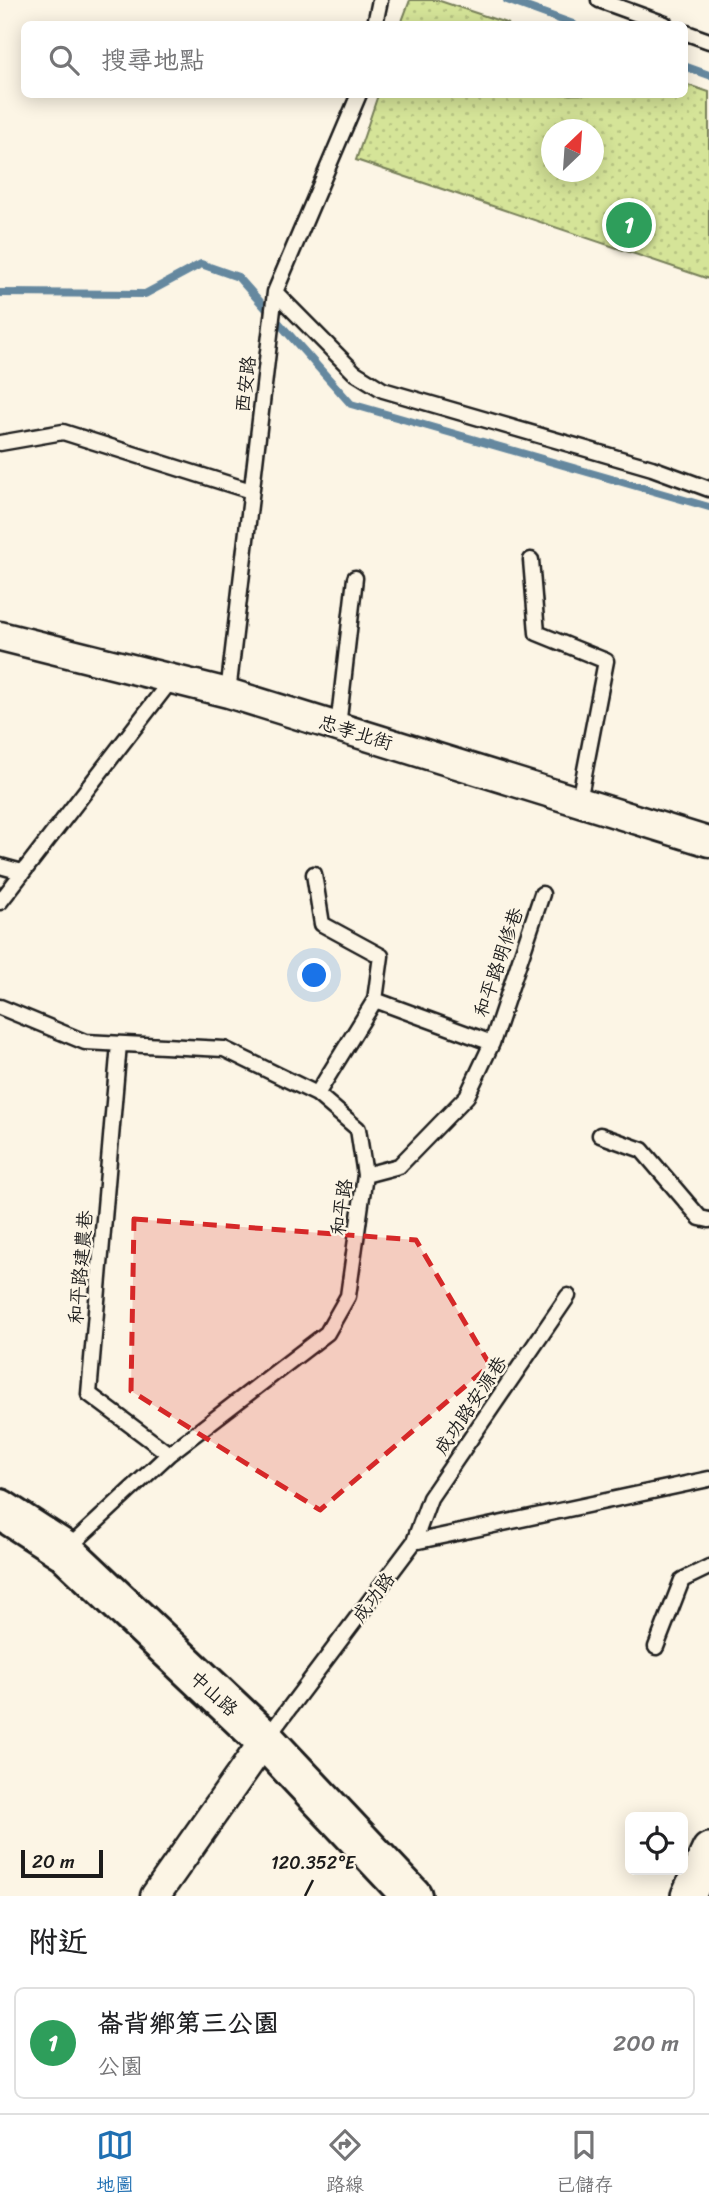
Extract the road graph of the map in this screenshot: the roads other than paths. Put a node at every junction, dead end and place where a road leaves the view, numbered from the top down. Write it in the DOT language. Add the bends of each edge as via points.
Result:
graph roads {
  1 [pos="380,0"];
  2 [pos="599,0"];
  3 [pos="376,21"];
  4 [pos="657,21"];
  5 [pos="688,33"];
  6 [pos="709,41"];
  7 [pos="357,98"];
  8 [pos="274,296"];
  9 [pos="0,443"];
  10 [pos="709,489"];
  11 [pos="251,491"];
  12 [pos="531,560"];
  13 [pos="355,578"];
  14 [pos="0,636"];
  15 [pos="172,679"];
  16 [pos="228,693"];
  17 [pos="338,727"];
  18 [pos="579,801"];
  19 [pos="709,842"];
  20 [pos="0,866"];
  21 [pos="22,872"];
  22 [pos="314,874"];
  23 [pos="542,894"];
  24 [pos="0,902"];
  25 [pos="375,1000"];
  26 [pos="0,1007"];
  27 [pos="492,1043"];
  28 [pos="119,1044"];
  29 [pos="317,1094"];
  30 [pos="600,1135"];
  31 [pos="365,1175"];
  32 [pos="709,1220"];
  33 [pos="568,1296"];
  34 [pos="169,1454"];
  35 [pos="709,1479"];
  36 [pos="0,1509"];
  37 [pos="414,1542"];
  38 [pos="65,1551"];
  39 [pos="709,1567"];
  40 [pos="656,1647"];
  41 [pos="265,1740"];
  42 [pos="709,1850"];
  43 [pos="155,1896"];
  44 [pos="412,1896"];
  45 [pos="688,1896"];
  1 -- 3 [label="lane"];
  2 -- 4 [label="lane"];
  5 -- 6 [label="lane"];
  7 -- 8 [label="lane, 西安路"];
  8 -- 10 [label="lane" via="354,372 383,390 652,468"];
  8 -- 11 [label="lane, 西安路"];
  9 -- 11 [label="lane" via="63,432"];
  11 -- 16 [label="lane, 西安路"];
  12 -- 18 [label="lane" via="537,633 606,661"];
  13 -- 17 [label="lane"];
  14 -- 15 [label="street, 忠孝北街"];
  15 -- 16 [label="street, 忠孝北街"];
  15 -- 21 [label="lane"];
  16 -- 17 [label="street, 忠孝北街"];
  17 -- 18 [label="street, 忠孝北街"];
  18 -- 19 [label="street, 忠孝北街"];
  20 -- 21 [label="lane"];
  21 -- 24 [label="lane"];
  22 -- 25 [label="lane" via="322,924 381,956"];
  23 -- 27 [label="lane, 和平路明修巷"];
  25 -- 27 [label="lane, 和平路明修巷"];
  25 -- 29 [label="lane"];
  26 -- 28 [label="lane, 和平路" via="85,1042"];
  27 -- 31 [label="lane, 和平路明修巷" via="467,1096 399,1166"];
  28 -- 29 [label="lane, 和平路" via="223,1049"];
  28 -- 34 [label="lane, 和平路建農巷" via="89,1394"];
  29 -- 31 [label="lane, 和平路" via="358,1129"];
  30 -- 32 [label="lane" via="642,1150 701,1217"];
  31 -- 34 [label="lane, 和平路" via="348,1296 327,1333"];
  33 -- 37 [label="lane, 成功路安源巷" via="430,1498"];
  34 -- 38 [label="lane, 和平路"];
  35 -- 37 [label="lane"];
  36 -- 38 [label="main road, 中山路"];
  37 -- 41 [label="lane, 成功路"];
  38 -- 41 [label="main road, 中山路"];
  39 -- 40 [label="lane" via="682,1580"];
  41 -- 43 [label="street, 成功路"];
  41 -- 44 [label="main road, 中山路"];
  42 -- 45 [label="street"];
}
